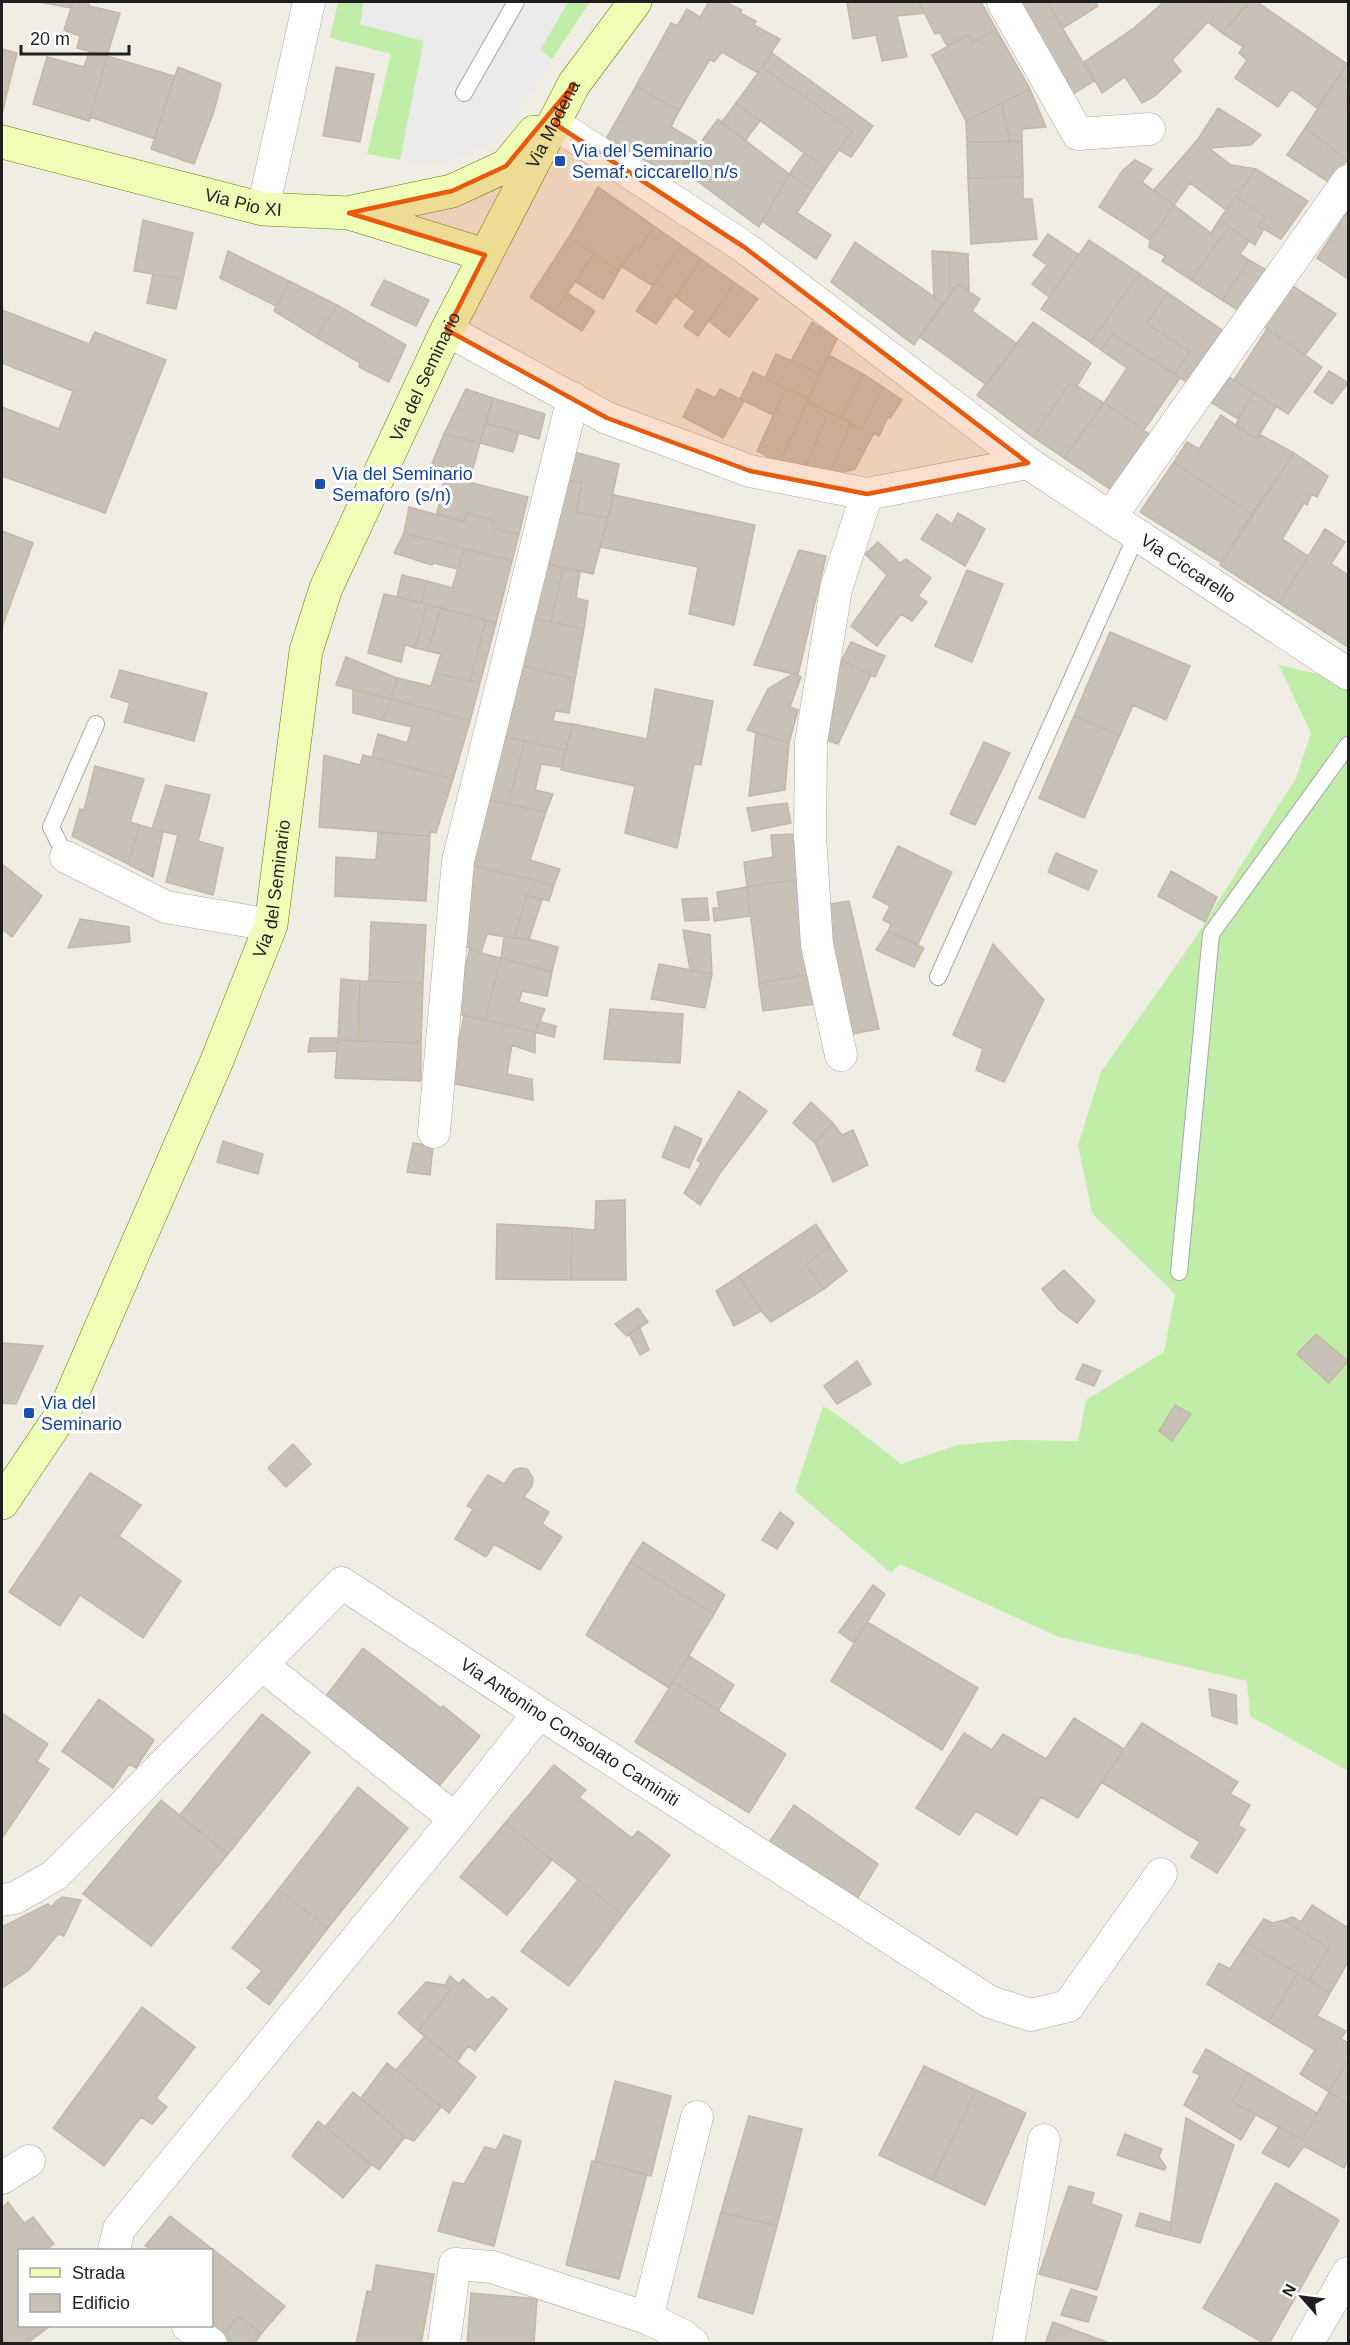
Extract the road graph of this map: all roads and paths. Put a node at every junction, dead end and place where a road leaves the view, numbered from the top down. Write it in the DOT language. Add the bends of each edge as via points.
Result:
graph roads {
  1 [pos="309,2"];
  2 [pos="516,2"];
  3 [pos="635,2"];
  4 [pos="1003,2"];
  5 [pos="574,84"];
  6 [pos="464,93"];
  7 [pos="555,124"];
  8 [pos="1149,129"];
  9 [pos="2,142"];
  10 [pos="1348,181"];
  11 [pos="263,209"];
  12 [pos="349,213"];
  13 [pos="485,255"];
  14 [pos="447,330"];
  15 [pos="573,398"];
  16 [pos="1028,463"];
  17 [pos="867,494"];
  18 [pos="1111,516"];
  19 [pos="1137,534"];
  20 [pos="1348,674"];
  21 [pos="96,724"];
  22 [pos="1348,745"];
  23 [pos="66,857"];
  24 [pos="271,925"];
  25 [pos="938,977"];
  26 [pos="841,1055"];
  27 [pos="434,1132"];
  28 [pos="1179,1272"];
  29 [pos="2,1503"];
  30 [pos="262,1665"];
  31 [pos="539,1713"];
  32 [pos="455,1819"];
  33 [pos="1161,1874"];
  34 [pos="2,1900"];
  35 [pos="697,2117"];
  36 [pos="1044,2140"];
  37 [pos="29,2162"];
  38 [pos="2,2178"];
  39 [pos="114,2249"];
  40 [pos="1348,2273"];
  41 [pos="647,2319"];
  42 [pos="191,2327"];
  43 [pos="211,2343"];
  44 [pos="444,2343"];
  45 [pos="693,2343"];
  46 [pos="1008,2343"];
  47 [pos="1307,2343"];
  1 -- 11 [label="street"];
  2 -- 6 [label="lane"];
  3 -- 5 [label="main road, Via Modena"];
  4 -- 8 [label="street" via="1078,134"];
  5 -- 7 [label="main road, Via Modena"];
  5 -- 12 [label="main road" via="506,166 452,191"];
  7 -- 13 [label="main road, Via Modena"];
  7 -- 16 [label="street, Via Ciccarello" via="744,247"];
  9 -- 11 [label="main road, Via Pio XI"];
  10 -- 18 [label="street"];
  11 -- 12 [label="main road, Via Pio XI"];
  12 -- 13 [label="main road, Via Pio XI"];
  13 -- 14 [label="main road, Via del Seminario"];
  14 -- 15 [label="street"];
  14 -- 24 [label="main road, Via del Seminario" via="326,588 306,651"];
  15 -- 17 [label="street" via="608,418 750,471"];
  15 -- 27 [label="street" via="458,861"];
  16 -- 17 [label="street"];
  16 -- 18 [label="street, Via Ciccarello"];
  17 -- 26 [label="street" via="836,589 811,742 810,837 817,945"];
  18 -- 19 [label="street, Via Ciccarello"];
  19 -- 20 [label="street, Via Ciccarello"];
  19 -- 25 [label="lane"];
  21 -- 23 [label="lane" via="51,827"];
  22 -- 28 [label="lane" via="1211,934"];
  23 -- 24 [label="street" via="166,907"];
  24 -- 29 [label="main road, Via del Seminario" via="216,1063 66,1408"];
  30 -- 31 [label="street, Via Antonino Consolato Caminiti" via="342,1583"];
  30 -- 32 [label="street"];
  30 -- 34 [label="street, Via Antonino Consolato Caminiti" via="56,1875 15,1898"];
  31 -- 32 [label="street"];
  31 -- 33 [label="street, Via Antonino Consolato Caminiti" via="990,2002 1031,2015 1068,2006"];
  32 -- 39 [label="street" via="119,2229"];
  35 -- 41 [label="street"];
  36 -- 46 [label="street"];
  37 -- 38 [label="street"];
  40 -- 47 [label="street"];
  41 -- 44 [label="street" via="492,2267 455,2264"];
  41 -- 45 [label="street"];
  42 -- 43 [label="street"];
}
